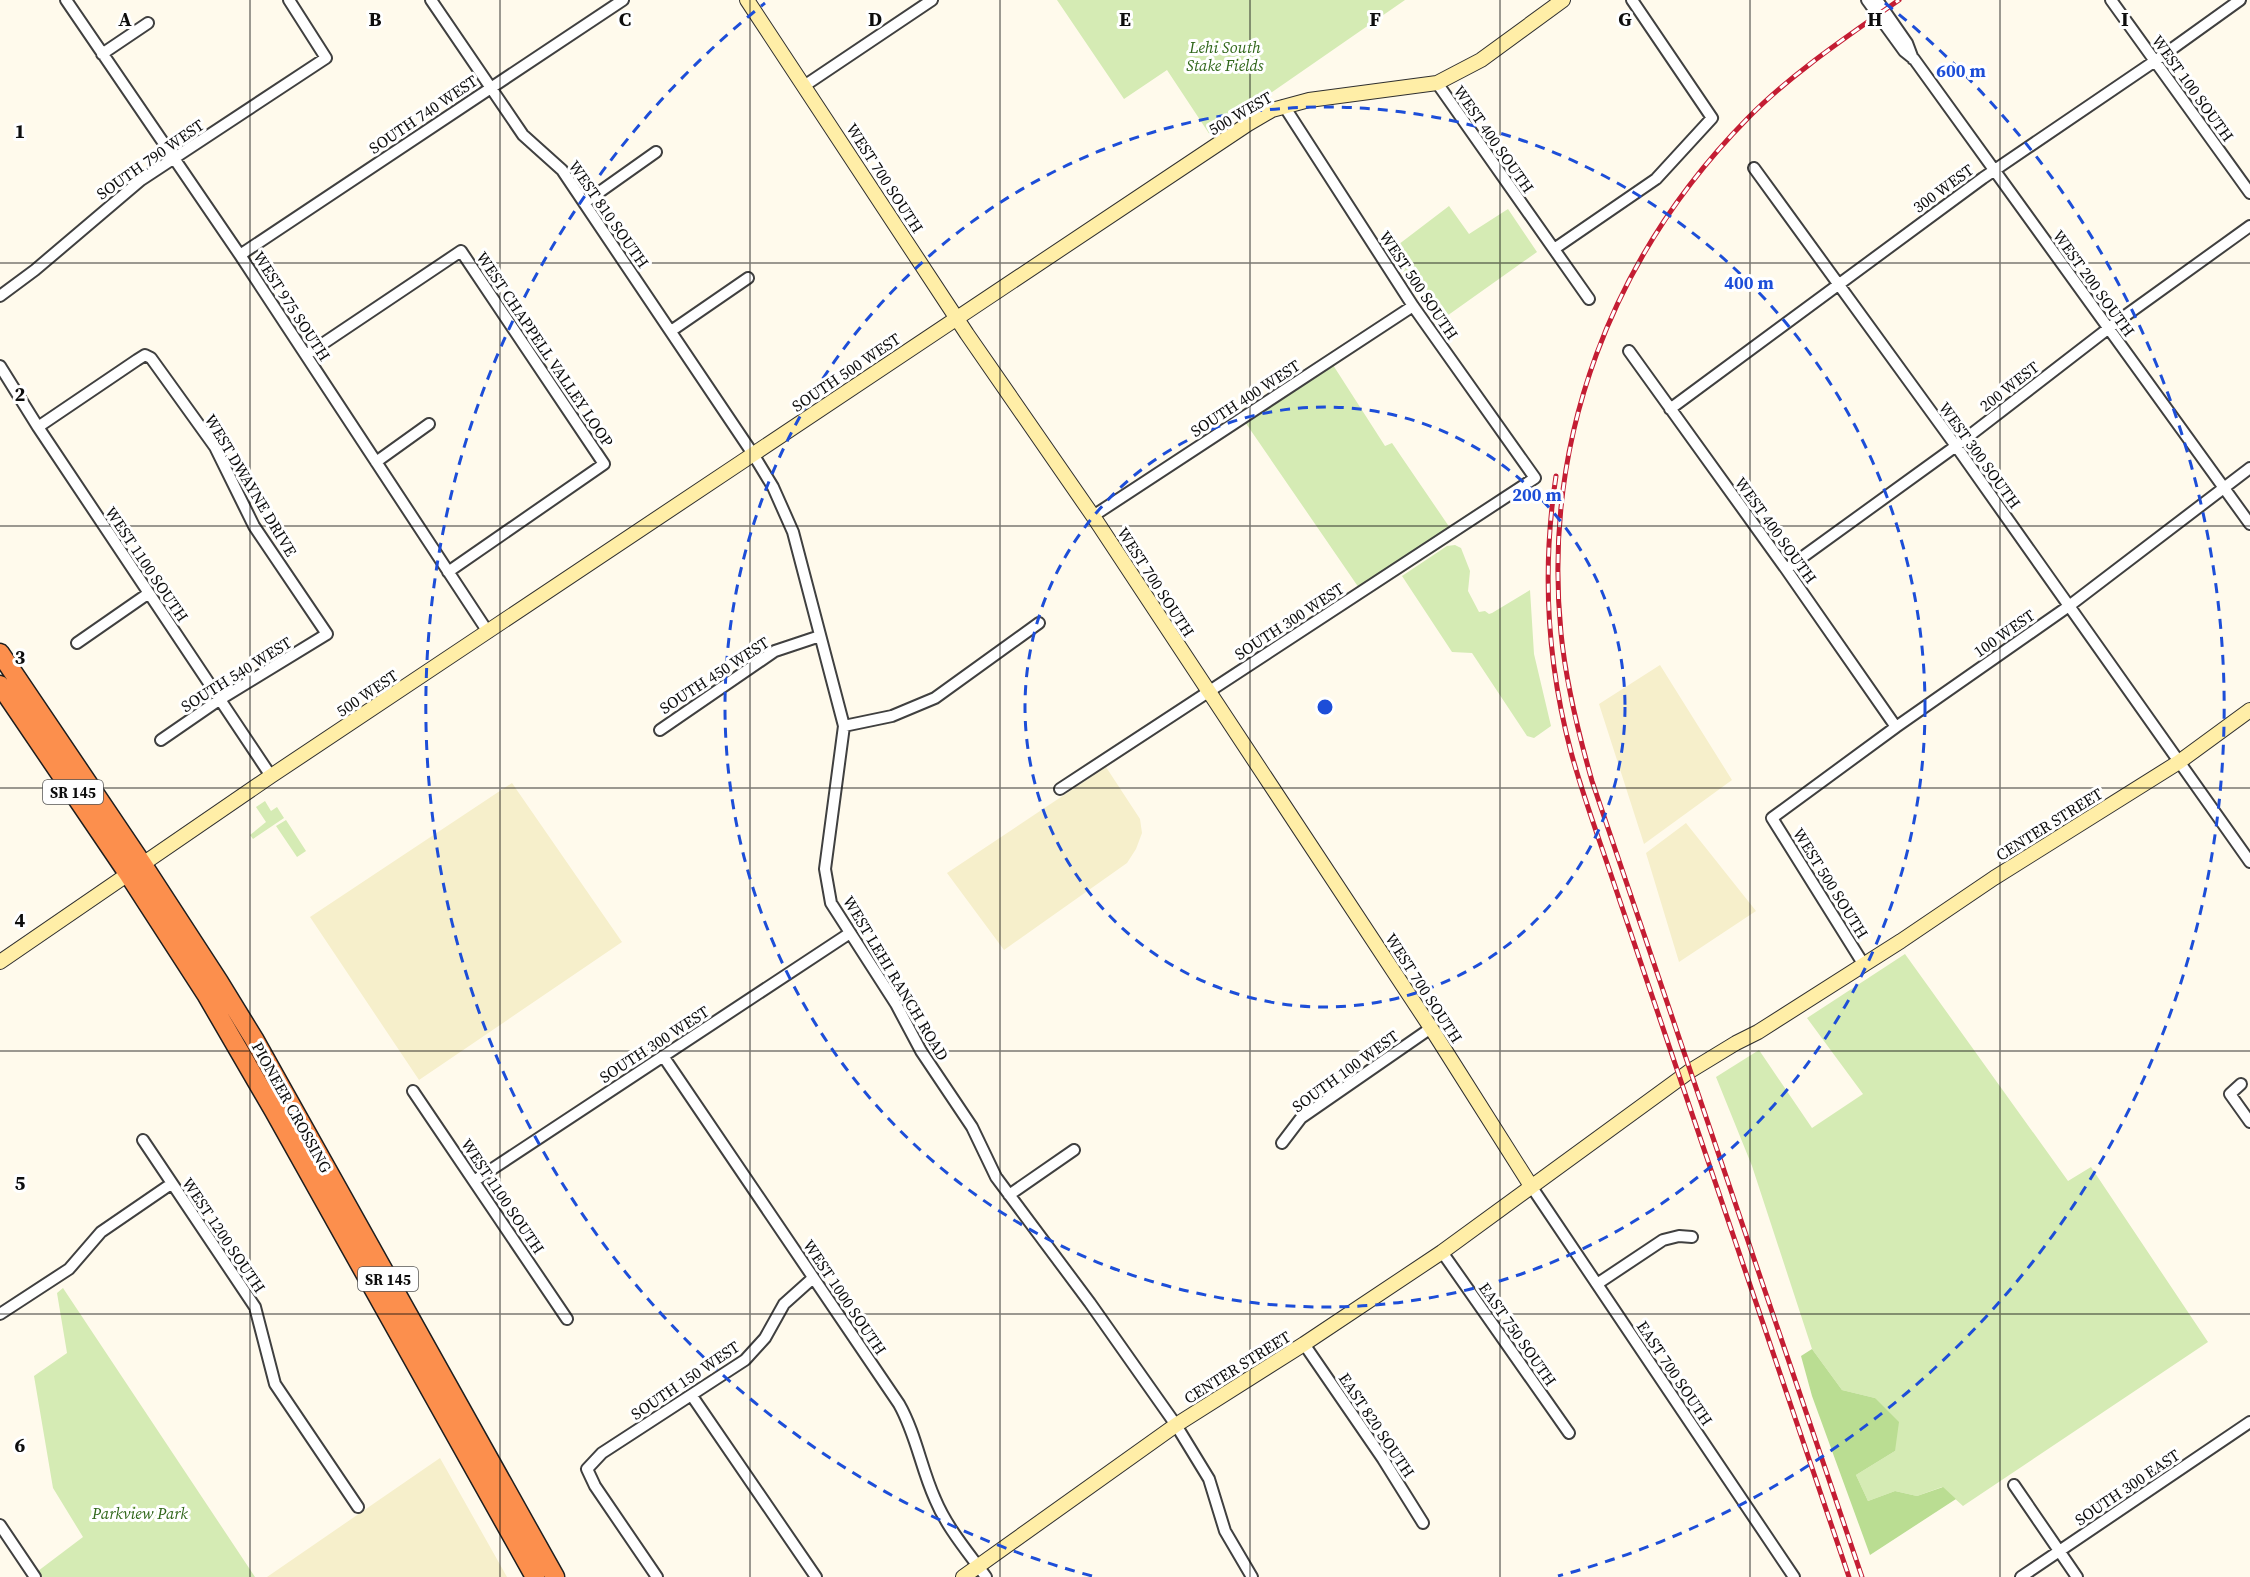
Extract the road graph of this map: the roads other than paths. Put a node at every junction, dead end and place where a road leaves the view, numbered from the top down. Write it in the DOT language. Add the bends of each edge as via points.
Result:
graph roads {
  1 [pos="66,0"];
  2 [pos="289,0"];
  3 [pos="431,0"];
  4 [pos="623,0"];
  5 [pos="747,0"];
  6 [pos="932,0"];
  7 [pos="1563,0"];
  8 [pos="1632,0"];
  9 [pos="1867,0"];
  10 [pos="1877,0"];
  11 [pos="2111,0"];
  12 [pos="2240,0"];
  13 [pos="147,23"];
  14 [pos="102,54"];
  15 [pos="1914,59"];
  16 [pos="2155,61"];
  17 [pos="1437,83"];
  18 [pos="804,86"];
  19 [pos="490,87"];
  20 [pos="1284,106"];
  21 [pos="656,152"];
  22 [pos="174,158"];
  23 [pos="1754,168"];
  24 [pos="1994,170"];
  25 [pos="2250,193"];
  26 [pos="584,203"];
  27 [pos="2250,226"];
  28 [pos="1554,249"];
  29 [pos="240,255"];
  30 [pos="748,278"];
  31 [pos="1838,284"];
  32 [pos="0,296"];
  33 [pos="1589,299"];
  34 [pos="1413,306"];
  35 [pos="957,317"];
  36 [pos="2108,328"];
  37 [pos="671,331"];
  38 [pos="1629,351"];
  39 [pos="306,355"];
  40 [pos="0,366"];
  41 [pos="1670,409"];
  42 [pos="429,424"];
  43 [pos="38,427"];
  44 [pos="1956,446"];
  45 [pos="753,454"];
  46 [pos="376,462"];
  47 [pos="2250,468"];
  48 [pos="1534,478"];
  49 [pos="2223,487"];
  50 [pos="1093,516"];
  51 [pos="2250,524"];
  52 [pos="1786,569"];
  53 [pos="448,572"];
  54 [pos="148,593"];
  55 [pos="2069,606"];
  56 [pos="1039,623"];
  57 [pos="488,632"];
  58 [pos="327,634"];
  59 [pos="820,636"];
  60 [pos="77,643"];
  61 [pos="0,653"];
  62 [pos="0,685"];
  63 [pos="1209,691"];
  64 [pos="219,700"];
  65 [pos="2250,710"];
  66 [pos="844,726"];
  67 [pos="1896,727"];
  68 [pos="660,730"];
  69 [pos="161,740"];
  70 [pos="2179,762"];
  71 [pos="271,776"];
  72 [pos="1059,789"];
  73 [pos="1772,818"];
  74 [pos="2250,862"];
  75 [pos="136,870"];
  76 [pos="849,933"];
  77 [pos="2,957"];
  78 [pos="1864,964"];
  79 [pos="1431,1028"];
  80 [pos="663,1056"];
  81 [pos="2241,1084"];
  82 [pos="413,1090"];
  83 [pos="2250,1122"];
  84 [pos="143,1140"];
  85 [pos="1282,1143"];
  86 [pos="1074,1150"];
  87 [pos="474,1180"];
  88 [pos="171,1184"];
  89 [pos="1531,1186"];
  90 [pos="1010,1195"];
  91 [pos="1692,1238"];
  92 [pos="1442,1252"];
  93 [pos="813,1278"];
  94 [pos="1597,1284"];
  95 [pos="0,1314"];
  96 [pos="567,1318"];
  97 [pos="1304,1344"];
  98 [pos="692,1396"];
  99 [pos="2250,1422"];
  100 [pos="1176,1425"];
  101 [pos="1569,1433"];
  102 [pos="2014,1485"];
  103 [pos="358,1507"];
  104 [pos="1423,1523"];
  105 [pos="2,1533"];
  106 [pos="2059,1551"];
  107 [pos="982,1572"];
  108 [pos="35,1577"];
  109 [pos="535,1577"];
  110 [pos="555,1577"];
  111 [pos="657,1577"];
  112 [pos="816,1577"];
  113 [pos="963,1577"];
  114 [pos="1252,1577"];
  115 [pos="1794,1577"];
  116 [pos="2021,1577"];
  117 [pos="2077,1577"];
  1 -- 14 [label="street, WEST 975 SOUTH"];
  2 -- 22 [label="street, SOUTH 790 WEST" via="326,58"];
  3 -- 19 [label="street, WEST 810 SOUTH"];
  4 -- 19 [label="street, SOUTH 740 WEST"];
  5 -- 18 [label="street, WEST 700 SOUTH"];
  6 -- 18 [label="street"];
  7 -- 17 [label="street, 500 WEST" via="1481,60"];
  8 -- 28 [label="street" via="1712,118 1656,179"];
  9 -- 15 [label="street, WEST 200 SOUTH"];
  10 -- 15 [label="street, WEST 200 SOUTH"];
  11 -- 16 [label="street, WEST 100 SOUTH"];
  12 -- 16 [label="street, 300 WEST"];
  13 -- 14 [label="street"];
  14 -- 22 [label="street, WEST 975 SOUTH"];
  15 -- 24 [label="street, WEST 200 SOUTH"];
  16 -- 24 [label="street, 300 WEST"];
  16 -- 25 [label="street, WEST 100 SOUTH"];
  17 -- 20 [label="street, 500 WEST"];
  17 -- 28 [label="street, WEST 400 SOUTH"];
  18 -- 35 [label="street, WEST 700 SOUTH"];
  19 -- 26 [label="street, WEST 810 SOUTH" via="523,135 562,170"];
  19 -- 29 [label="street, SOUTH 740 WEST"];
  20 -- 34 [label="street, WEST 500 SOUTH"];
  20 -- 35 [label="street, 500 WEST" via="1248,124"];
  21 -- 26 [label="street"];
  22 -- 29 [label="street, WEST 975 SOUTH"];
  22 -- 32 [label="street, SOUTH 790 WEST" via="141,180"];
  23 -- 31 [label="street, WEST 300 SOUTH"];
  24 -- 31 [label="street, 300 WEST"];
  24 -- 36 [label="street, WEST 200 SOUTH"];
  26 -- 37 [label="street, WEST 810 SOUTH"];
  27 -- 36 [label="street, 200 WEST"];
  28 -- 33 [label="street, WEST 400 SOUTH"];
  29 -- 39 [label="street, WEST 975 SOUTH"];
  30 -- 37 [label="street"];
  31 -- 41 [label="street, 300 WEST"];
  31 -- 44 [label="street, WEST 300 SOUTH"];
  34 -- 48 [label="street, WEST 500 SOUTH"];
  34 -- 50 [label="street, SOUTH 400 WEST"];
  35 -- 45 [label="street, SOUTH 500 WEST"];
  35 -- 50 [label="street, WEST 700 SOUTH"];
  36 -- 44 [label="street, 200 WEST"];
  36 -- 49 [label="street, WEST 200 SOUTH"];
  37 -- 45 [label="street, WEST 810 SOUTH"];
  38 -- 41 [label="street, WEST 400 SOUTH"];
  39 -- 46 [label="street, WEST 975 SOUTH"];
  39 -- 53 [label="street, WEST CHAPPELL VALLEY LOOP" via="460,251 604,464"];
  40 -- 43 [label="street, WEST 1100 SOUTH"];
  41 -- 52 [label="street, WEST 400 SOUTH"];
  42 -- 46 [label="street"];
  43 -- 54 [label="street, WEST 1100 SOUTH"];
  43 -- 58 [label="street, WEST DWAYNE DRIVE" via="145,355 157,364 215,447 254,526"];
  44 -- 52 [label="street, 200 WEST"];
  44 -- 55 [label="street, WEST 300 SOUTH"];
  45 -- 57 [label="street, 500 WEST"];
  45 -- 59 [label="street, WEST LEHI RANCH ROAD" via="793,532"];
  46 -- 53 [label="street, WEST 975 SOUTH"];
  47 -- 49 [label="street, 100 WEST"];
  48 -- 63 [label="street, SOUTH 300 WEST"];
  49 -- 51 [label="street, WEST 200 SOUTH"];
  49 -- 55 [label="street, 100 WEST"];
  50 -- 63 [label="street, WEST 700 SOUTH"];
  52 -- 67 [label="street, WEST 400 SOUTH"];
  53 -- 57 [label="street, WEST 975 SOUTH"];
  54 -- 60 [label="street"];
  54 -- 64 [label="street, WEST 1100 SOUTH"];
  55 -- 67 [label="street, 100 WEST"];
  55 -- 70 [label="street, WEST 300 SOUTH"];
  56 -- 66 [label="street" via="935,698 892,716"];
  57 -- 71 [label="street, 500 WEST"];
  58 -- 64 [label="street, SOUTH 540 WEST"];
  59 -- 66 [label="street, WEST LEHI RANCH ROAD"];
  59 -- 68 [label="street, SOUTH 450 WEST" via="775,651"];
  61 -- 75 [label="highway, PIONEER CROSSING / SR 145"];
  62 -- 75 [label="highway, PIONEER CROSSING / SR 145"];
  63 -- 72 [label="street, SOUTH 300 WEST"];
  63 -- 79 [label="street, WEST 700 SOUTH"];
  64 -- 69 [label="street, SOUTH 540 WEST"];
  64 -- 71 [label="street, WEST 1100 SOUTH"];
  65 -- 70 [label="street, CENTER STREET"];
  66 -- 76 [label="street, WEST LEHI RANCH ROAD" via="825,869 831,903"];
  67 -- 73 [label="street, 100 WEST"];
  70 -- 74 [label="street, WEST 300 SOUTH"];
  70 -- 78 [label="street, CENTER STREET"];
  71 -- 75 [label="street, 500 WEST"];
  73 -- 78 [label="street, WEST 500 SOUTH"];
  75 -- 77 [label="street, 500 WEST"];
  75 -- 109 [label="highway, PIONEER CROSSING / SR 145"];
  75 -- 110 [label="highway, PIONEER CROSSING / SR 145" via="219,982 254,1039"];
  76 -- 80 [label="street, SOUTH 300 WEST"];
  76 -- 90 [label="street, WEST LEHI RANCH ROAD" via="972,1127 996,1177"];
  78 -- 89 [label="street, CENTER STREET" via="1633,1114"];
  79 -- 85 [label="street, SOUTH 100 WEST" via="1300,1118"];
  79 -- 89 [label="street, WEST 700 SOUTH"];
  80 -- 87 [label="street, SOUTH 300 WEST"];
  80 -- 93 [label="street, WEST 1000 SOUTH"];
  81 -- 83 [label="street" via="2230,1094"];
  82 -- 87 [label="street, WEST 1100 SOUTH"];
  84 -- 88 [label="street, WEST 1200 SOUTH"];
  86 -- 90 [label="street"];
  87 -- 96 [label="street, WEST 1100 SOUTH"];
  88 -- 95 [label="street" via="101,1232 69,1269"];
  88 -- 103 [label="street, WEST 1200 SOUTH" via="255,1307 275,1384"];
  89 -- 92 [label="street, CENTER STREET"];
  89 -- 94 [label="street, EAST 700 SOUTH"];
  90 -- 100 [label="street, WEST LEHI RANCH ROAD"];
  91 -- 94 [label="street" via="1663,1240"];
  92 -- 97 [label="street, CENTER STREET"];
  92 -- 101 [label="street, EAST 750 SOUTH"];
  93 -- 98 [label="street, SOUTH 150 WEST" via="784,1304 765,1338 745,1360"];
  93 -- 107 [label="street, WEST 1000 SOUTH" via="906,1416 936,1501"];
  94 -- 115 [label="street, EAST 700 SOUTH"];
  97 -- 100 [label="street, CENTER STREET"];
  97 -- 104 [label="street, EAST 820 SOUTH"];
  98 -- 111 [label="street, SOUTH 150 WEST" via="602,1453 587,1469"];
  98 -- 112 [label="street"];
  99 -- 106 [label="street, SOUTH 300 EAST"];
  100 -- 107 [label="street, CENTER STREET"];
  100 -- 114 [label="street, WEST LEHI RANCH ROAD" via="1209,1479 1225,1531"];
  102 -- 106 [label="street"];
  105 -- 108 [label="street"];
  106 -- 116 [label="street, SOUTH 300 EAST"];
  106 -- 117 [label="street"];
  107 -- 113 [label="street, CENTER STREET"];
}
